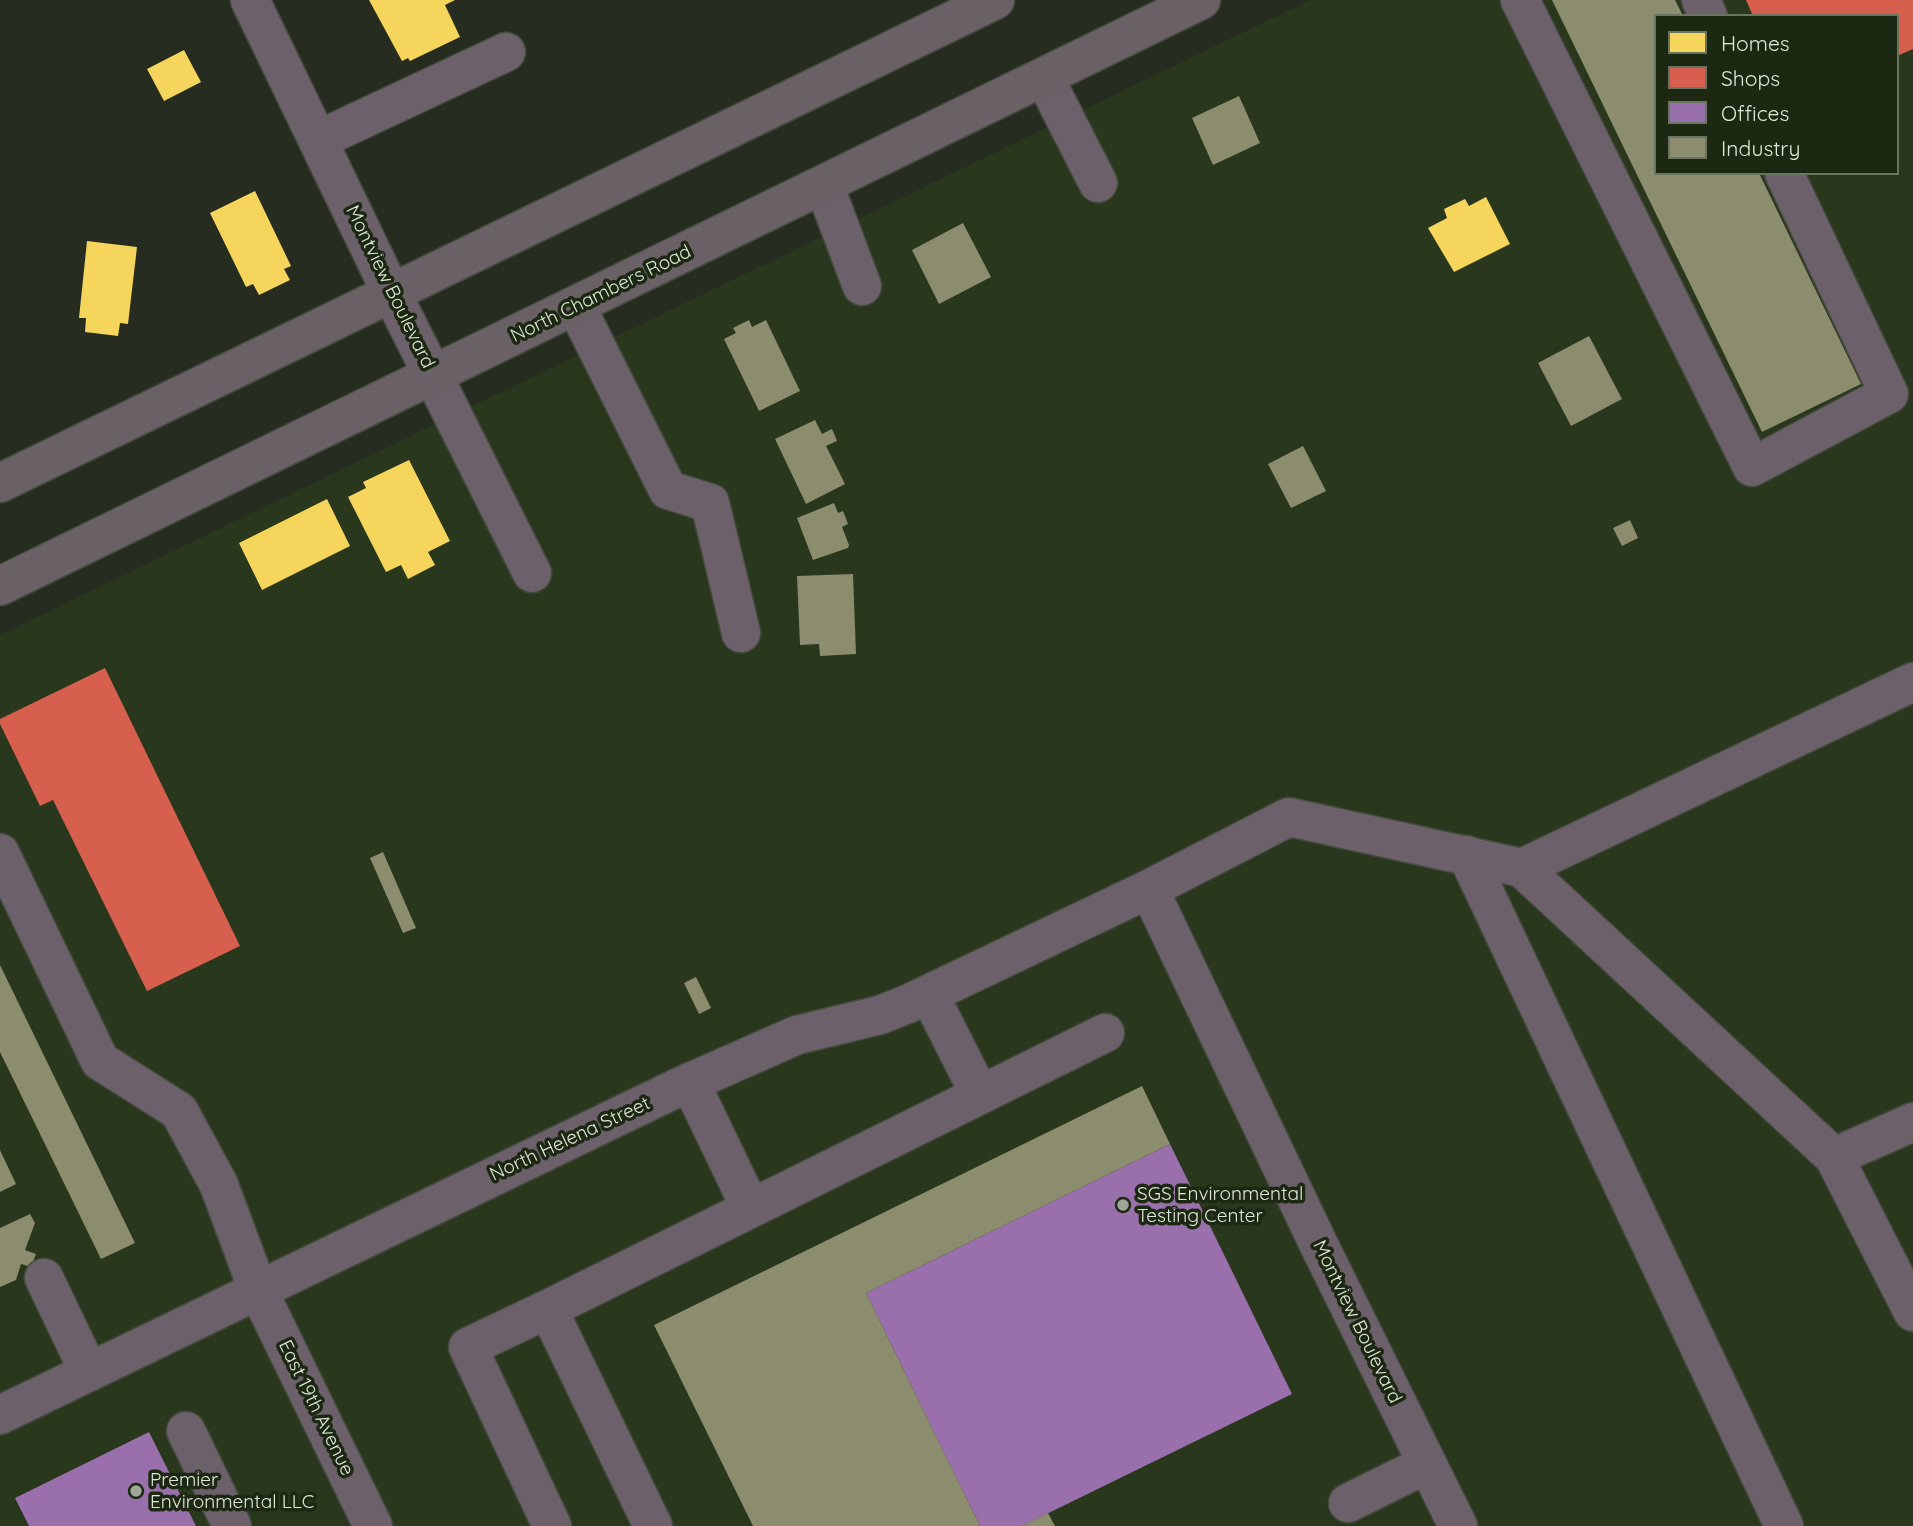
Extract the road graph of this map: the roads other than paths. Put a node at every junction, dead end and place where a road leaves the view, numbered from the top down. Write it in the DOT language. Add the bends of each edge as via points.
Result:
graph roads {
  1 [pos="250,0"];
  2 [pos="995,0"];
  3 [pos="1201,0"];
  4 [pos="1520,0"];
  5 [pos="506,52"];
  6 [pos="1044,77"];
  7 [pos="318,140"];
  8 [pos="1785,175"];
  9 [pos="1098,183"];
  10 [pos="824,185"];
  11 [pos="862,286"];
  12 [pos="391,292"];
  13 [pos="576,306"];
  14 [pos="433,377"];
  15 [pos="0,483"];
  16 [pos="532,573"];
  17 [pos="0,586"];
  18 [pos="741,633"];
  19 [pos="1913,682"];
  20 [pos="0,853"];
  21 [pos="1467,855"];
  22 [pos="1521,868"];
  23 [pos="1149,889"];
  24 [pos="929,993"];
  25 [pos="1105,1033"];
  26 [pos="690,1082"];
  27 [pos="980,1095"];
  28 [pos="1913,1122"];
  29 [pos="1834,1157"];
  30 [pos="750,1207"];
  31 [pos="44,1278"];
  32 [pos="258,1290"];
  33 [pos="548,1309"];
  34 [pos="1913,1312"];
  35 [pos="89,1373"];
  36 [pos="0,1415"];
  37 [pos="186,1431"];
  38 [pos="1427,1464"];
  39 [pos="1348,1503"];
  40 [pos="232,1526"];
  41 [pos="373,1526"];
  42 [pos="552,1526"];
  43 [pos="653,1526"];
  44 [pos="1458,1526"];
  45 [pos="1784,1526"];
  1 -- 7 [label="street, Montview Boulevard"];
  2 -- 12 [label="main road"];
  3 -- 6 [label="main road, North Chambers Road"];
  4 -- 8 [label="street" via="1752,467 1889,394"];
  5 -- 7 [label="street"];
  6 -- 9 [label="street"];
  6 -- 10 [label="main road, North Chambers Road"];
  7 -- 12 [label="street, Montview Boulevard"];
  10 -- 11 [label="street"];
  10 -- 13 [label="main road, North Chambers Road"];
  12 -- 14 [label="street, Montview Boulevard"];
  12 -- 15 [label="main road"];
  13 -- 14 [label="main road, North Chambers Road"];
  13 -- 18 [label="street" via="668,490 710,503"];
  14 -- 16 [label="street, Montview Boulevard"];
  14 -- 17 [label="main road, North Chambers Road"];
  19 -- 22 [label="street"];
  20 -- 32 [label="street, East 19th Avenue" via="100,1061 179,1111 219,1185"];
  21 -- 22 [label="street, North Helena Street"];
  21 -- 23 [label="street, North Helena Street" via="1289,817"];
  21 -- 45 [label="street"];
  22 -- 29 [label="street"];
  23 -- 24 [label="street, North Helena Street"];
  23 -- 38 [label="street, Montview Boulevard"];
  24 -- 26 [label="street, North Helena Street" via="880,1015 797,1035"];
  24 -- 27 [label="street"];
  25 -- 27 [label="street"];
  26 -- 30 [label="street"];
  26 -- 32 [label="street, North Helena Street"];
  27 -- 30 [label="street"];
  28 -- 29 [label="street"];
  29 -- 34 [label="street"];
  30 -- 33 [label="street"];
  31 -- 35 [label="street"];
  32 -- 35 [label="street, North Helena Street"];
  32 -- 41 [label="street, East 19th Avenue"];
  33 -- 42 [label="street" via="468,1347"];
  33 -- 43 [label="street"];
  35 -- 36 [label="street, North Helena Street"];
  37 -- 40 [label="street"];
  38 -- 39 [label="street"];
  38 -- 44 [label="street, Montview Boulevard"];
}
